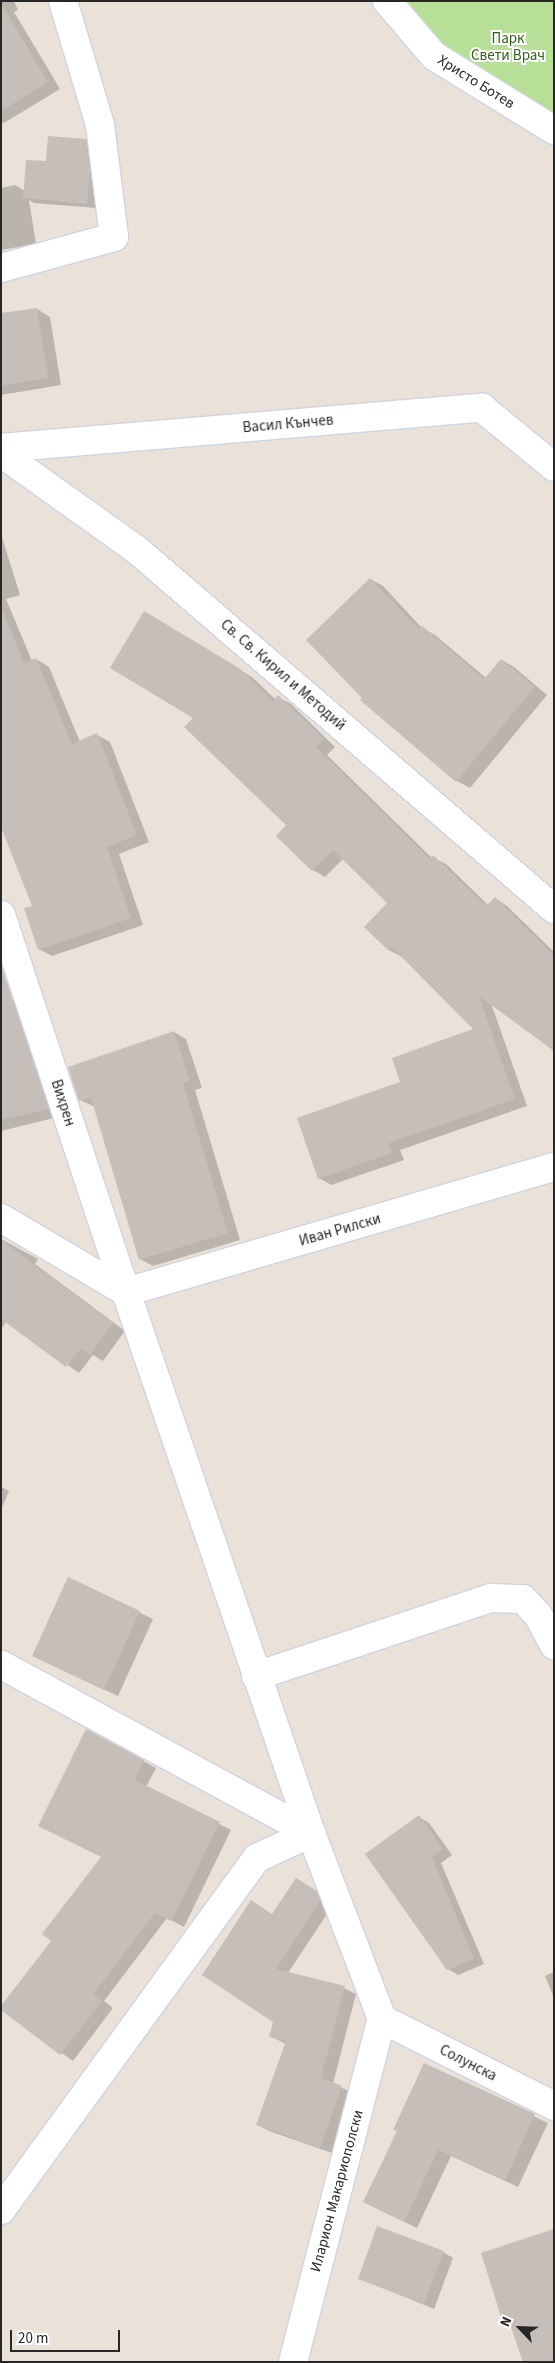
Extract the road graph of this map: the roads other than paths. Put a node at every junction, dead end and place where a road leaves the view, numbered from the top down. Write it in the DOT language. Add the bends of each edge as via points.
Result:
graph roads {
  1 [pos="63,1"];
  2 [pos="387,1"];
  3 [pos="554,130"];
  4 [pos="1,268"];
  5 [pos="1,448"];
  6 [pos="1,453"];
  7 [pos="554,467"];
  8 [pos="554,910"];
  9 [pos="1,914"];
  10 [pos="554,1167"];
  11 [pos="1,1218"];
  12 [pos="126,1292"];
  13 [pos="554,1645"];
  14 [pos="1,1665"];
  15 [pos="256,1676"];
  16 [pos="311,1833"];
  17 [pos="382,2019"];
  18 [pos="554,2106"];
  19 [pos="1,2210"];
  20 [pos="293,2362"];
  1 -- 4 [label="street" via="100,125 114,236"];
  2 -- 3 [label="street, Христо Ботев" via="434,56"];
  5 -- 7 [label="street, Васил Кънчев" via="482,408"];
  6 -- 8 [label="street, Св. Св. Кирил и Методий" via="137,550"];
  9 -- 12 [label="street, Вихрен"];
  10 -- 12 [label="street, Иван Рилски"];
  11 -- 12 [label="street"];
  12 -- 15 [label="street, Вихрен"];
  13 -- 15 [label="street" via="538,1614 523,1599 491,1598"];
  14 -- 16 [label="street"];
  15 -- 16 [label="street, Вихрен"];
  16 -- 17 [label="street, Вихрен"];
  16 -- 19 [label="street" via="257,1858"];
  17 -- 18 [label="street, Солунска"];
  17 -- 20 [label="street, Иларион Макариополски"];
}
